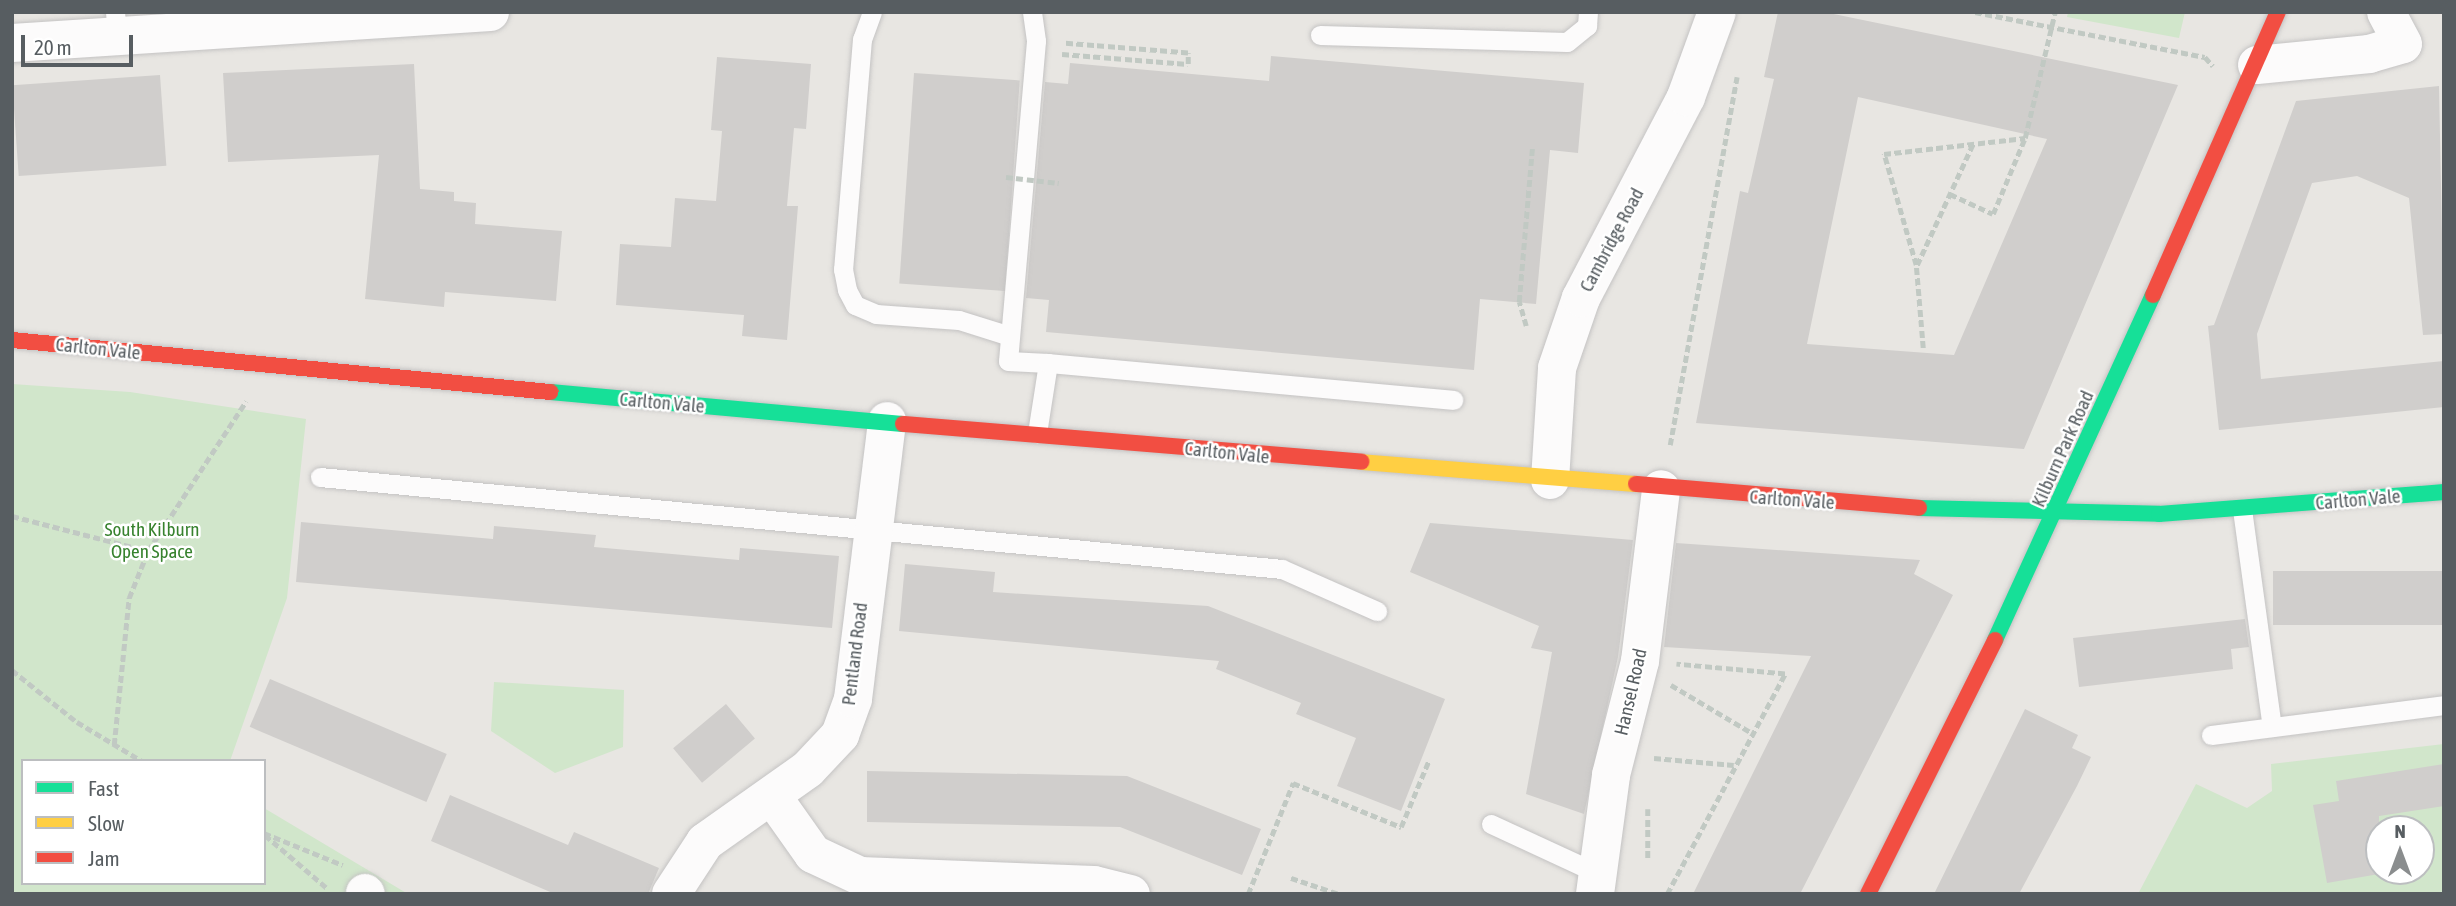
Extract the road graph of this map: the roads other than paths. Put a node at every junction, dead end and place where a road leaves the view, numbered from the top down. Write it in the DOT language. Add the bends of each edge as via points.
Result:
graph roads {
  1 [pos="872,12"];
  2 [pos="1032,12"];
  3 [pos="1588,12"];
  4 [pos="1717,12"];
  5 [pos="2278,12"];
  6 [pos="490,14"];
  7 [pos="116,25"];
  8 [pos="2395,28"];
  9 [pos="1320,34"];
  10 [pos="12,43"];
  11 [pos="2249,82"];
  12 [pos="1010,336"];
  13 [pos="12,340"];
  14 [pos="1048,363"];
  15 [pos="1453,400"];
  16 [pos="887,421"];
  17 [pos="1037,433"];
  18 [pos="320,477"];
  19 [pos="1550,480"];
  20 [pos="1661,489"];
  21 [pos="2444,492"];
  22 [pos="2242,509"];
  23 [pos="2056,516"];
  24 [pos="872,526"];
  25 [pos="1377,611"];
  26 [pos="2444,705"];
  27 [pos="2272,727"];
  28 [pos="2211,735"];
  29 [pos="772,796"];
  30 [pos="1491,824"];
  31 [pos="1596,884"];
  32 [pos="671,894"];
  33 [pos="1131,894"];
  34 [pos="1868,894"];
  1 -- 12 [label="lane" via="862,39 842,269 847,290 855,305 876,314 959,320"];
  2 -- 12 [label="lane" via="1036,41"];
  3 -- 9 [label="lane" via="1587,26 1567,42"];
  4 -- 19 [label="street, Cambridge Road" via="1686,97 1581,298 1557,368"];
  5 -- 11 [label="main road, Kilburn Park Road"];
  6 -- 7 [label="street"];
  7 -- 10 [label="street"];
  8 -- 11 [label="street" via="2369,54"];
  11 -- 23 [label="main road, Kilburn Park Road"];
  12 -- 14 [label="lane" via="1008,361"];
  13 -- 16 [label="main road, Carlton Vale"];
  14 -- 15 [label="lane"];
  14 -- 17 [label="lane"];
  16 -- 17 [label="main road, Carlton Vale"];
  16 -- 24 [label="street, Pentland Road"];
  17 -- 19 [label="main road, Carlton Vale"];
  18 -- 24 [label="lane"];
  19 -- 20 [label="main road, Carlton Vale"];
  20 -- 23 [label="main road, Carlton Vale"];
  20 -- 31 [label="street, Hansel Road" via="1654,672 1611,775"];
  21 -- 22 [label="main road, Carlton Vale"];
  22 -- 23 [label="main road, Carlton Vale"];
  22 -- 27 [label="lane"];
  23 -- 34 [label="main road, Kilburn Park Road"];
  24 -- 25 [label="lane" via="1282,569"];
  24 -- 29 [label="street, Pentland Road" via="849,711 840,735"];
  26 -- 27 [label="lane"];
  27 -- 28 [label="lane"];
  29 -- 32 [label="street, Pentland Road" via="705,842"];
  29 -- 33 [label="street" via="813,853 860,876 1094,885"];
  30 -- 31 [label="lane"];
}
